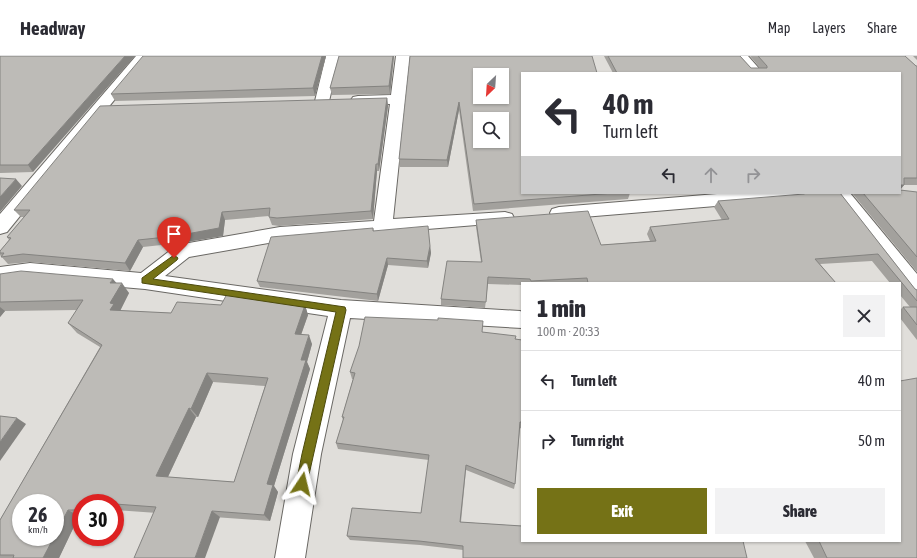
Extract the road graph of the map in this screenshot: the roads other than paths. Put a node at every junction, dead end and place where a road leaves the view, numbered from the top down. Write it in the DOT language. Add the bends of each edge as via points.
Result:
graph roads {
  1 [pos="143,56"];
  2 [pos="333,56"];
  3 [pos="403,56"];
  4 [pos="741,56"];
  5 [pos="755,72"];
  6 [pos="398,100"];
  7 [pos="306,101"];
  8 [pos="322,101"];
  9 [pos="15,179"];
  10 [pos="38,180"];
  11 [pos="787,194"];
  12 [pos="841,194"];
  13 [pos="0,227"];
  14 [pos="383,227"];
  15 [pos="0,275"];
  16 [pos="145,281"];
  17 [pos="917,289"];
  18 [pos="341,310"];
  19 [pos="520,320"];
  20 [pos="290,558"];
  1 -- 10 [label="street" via="107,108"];
  2 -- 8 [label="street"];
  3 -- 6 [label="street"];
  4 -- 5 [label="street"];
  6 -- 8 [label="street"];
  6 -- 14 [label="street"];
  7 -- 8 [label="street"];
  9 -- 10 [label="street"];
  10 -- 13 [label="street"];
  11 -- 14 [label="street"];
  12 -- 17 [label="street"];
  14 -- 16 [label="street" via="280,234 183,251"];
  15 -- 16 [label="street" via="30,271"];
  16 -- 18 [label="street"];
  18 -- 19 [label="street"];
  18 -- 20 [label="street" via="307,454"];
}
